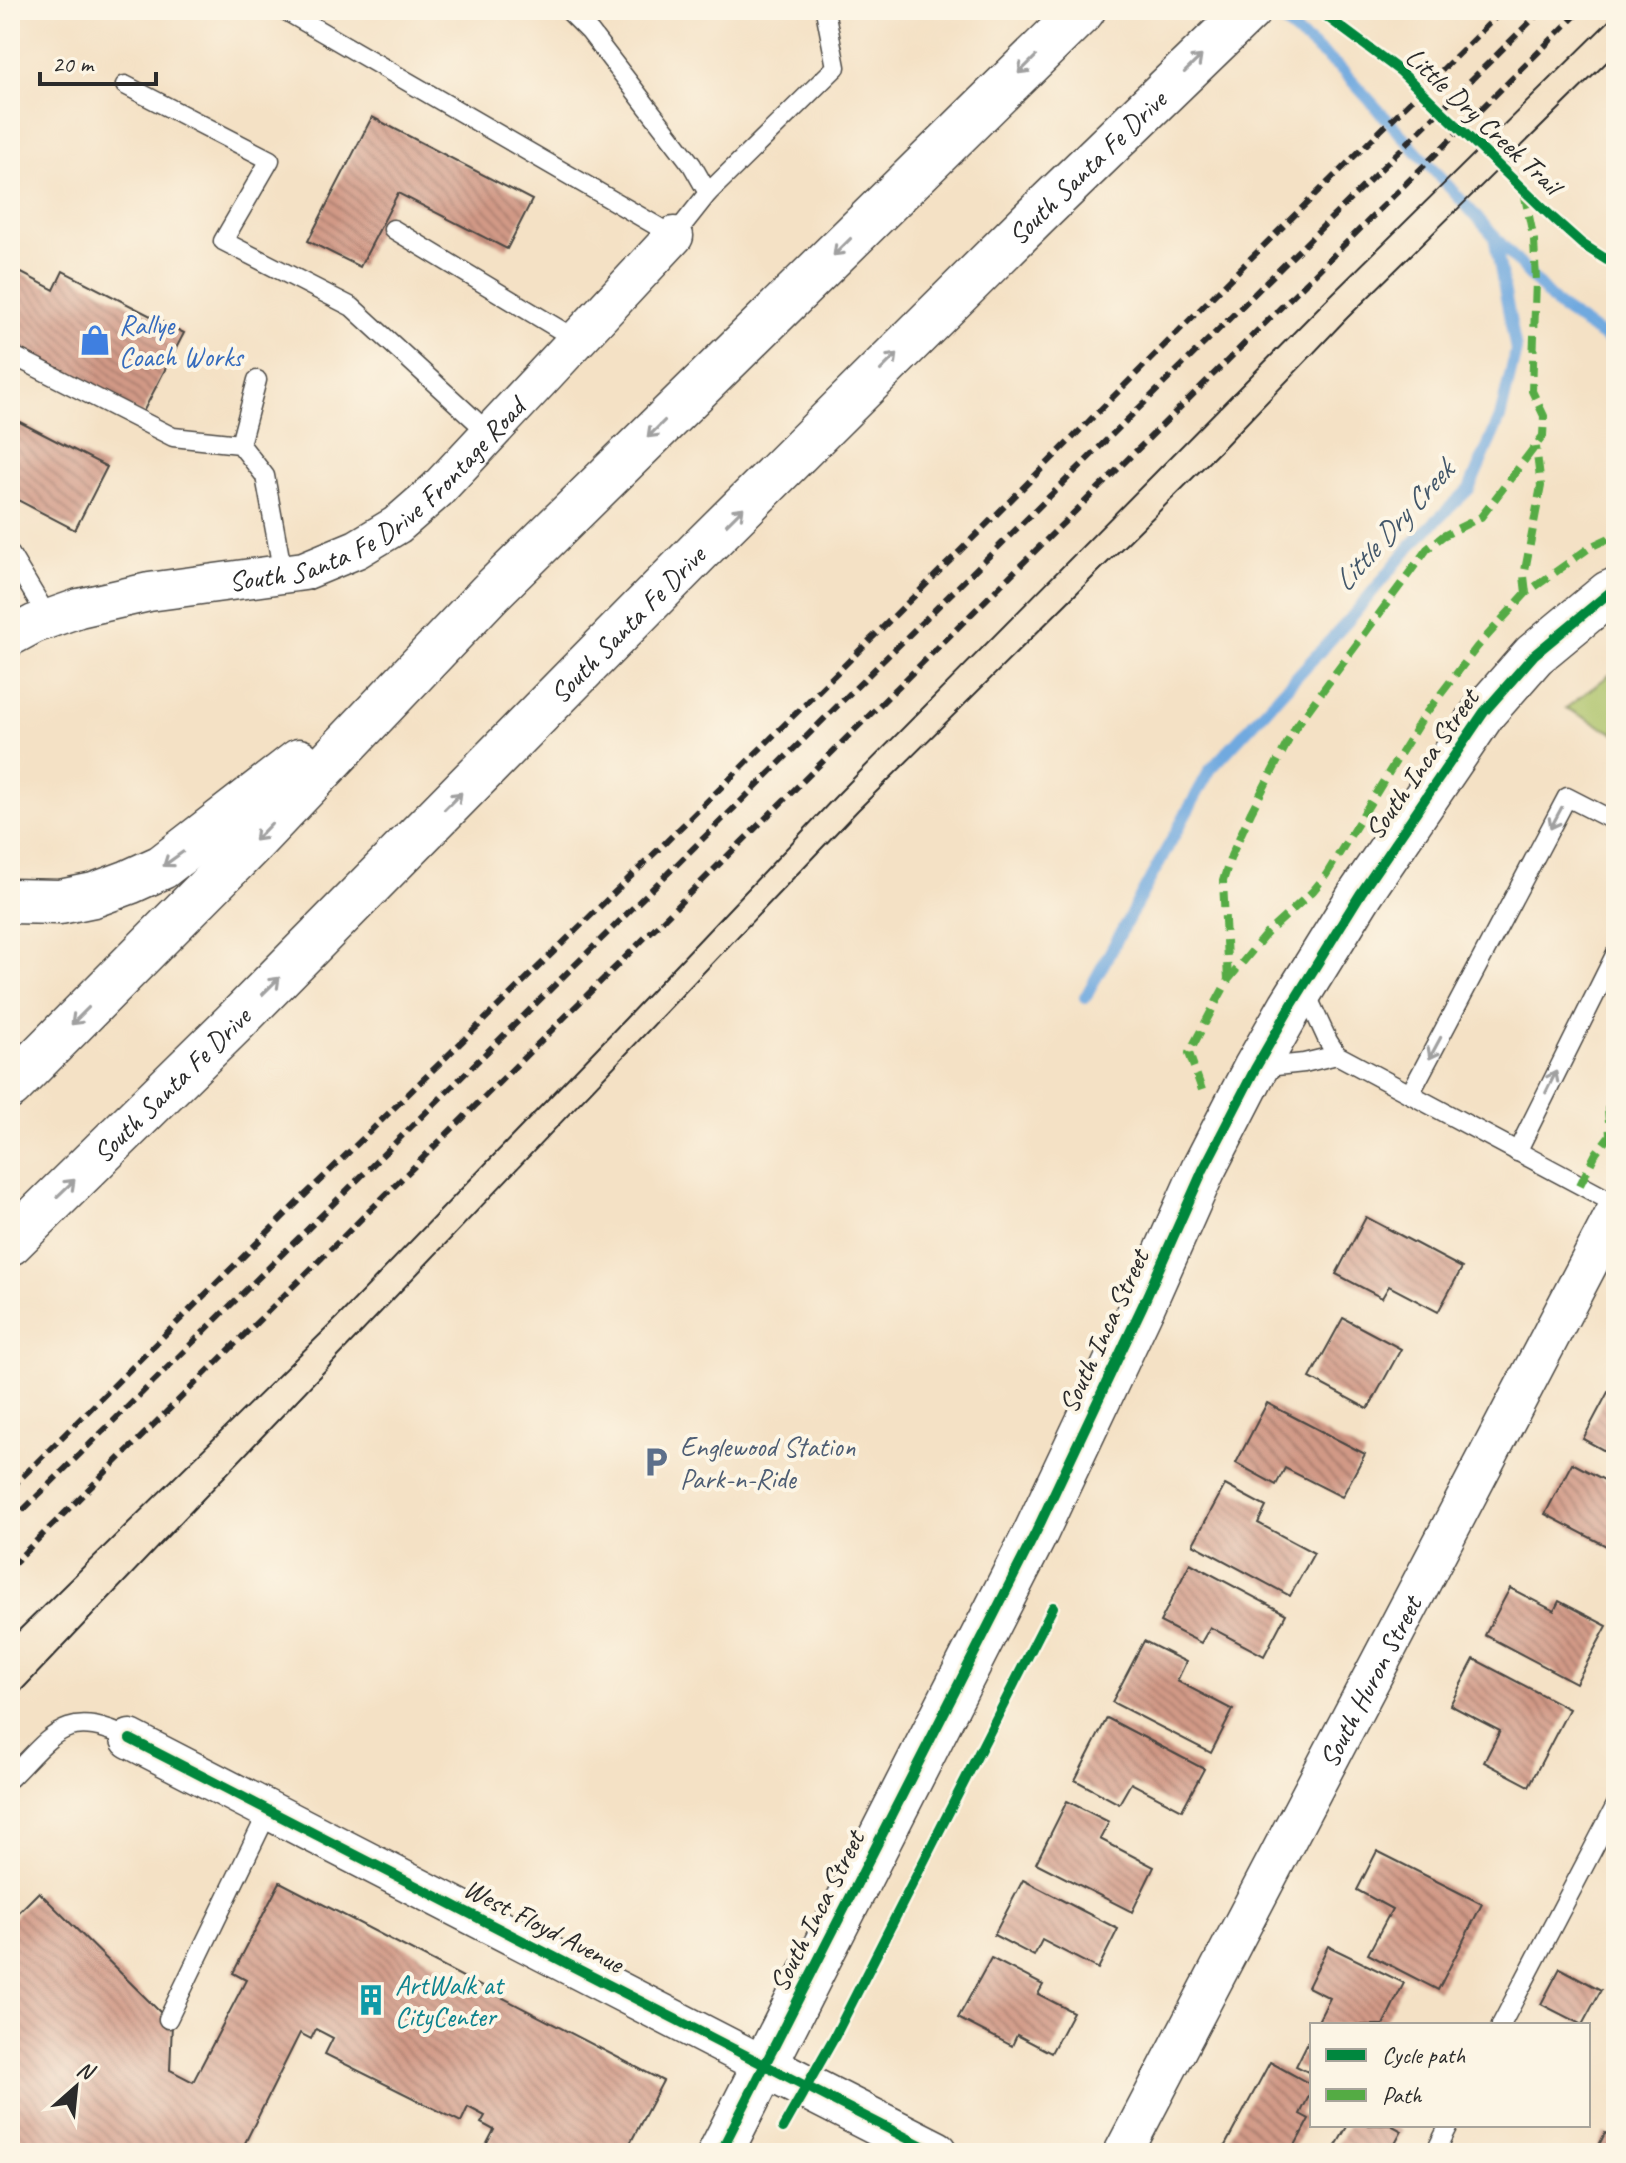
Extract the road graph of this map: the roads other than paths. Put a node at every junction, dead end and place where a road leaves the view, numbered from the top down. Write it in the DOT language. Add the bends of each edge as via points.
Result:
graph roads {
  1 [pos="284,10"];
  2 [pos="568,10"];
  3 [pos="825,10"];
  4 [pos="1083,10"];
  5 [pos="1244,14"];
  6 [pos="125,85"];
  7 [pos="708,193"];
  8 [pos="393,229"];
  9 [pos="674,236"];
  10 [pos="577,340"];
  11 [pos="10,354"];
  12 [pos="257,380"];
  13 [pos="490,434"];
  14 [pos="240,444"];
  15 [pos="10,554"];
  16 [pos="283,574"];
  17 [pos="1616,590"];
  18 [pos="490,593"];
  19 [pos="49,619"];
  20 [pos="10,637"];
  21 [pos="1616,822"];
  22 [pos="10,901"];
  23 [pos="1616,953"];
  24 [pos="1303,987"];
  25 [pos="1337,1055"];
  26 [pos="1255,1069"];
  27 [pos="10,1087"];
  28 [pos="1410,1094"];
  29 [pos="1517,1152"];
  30 [pos="1616,1204"];
  31 [pos="1616,1211"];
  32 [pos="10,1243"];
  33 [pos="130,1739"];
  34 [pos="10,1778"];
  35 [pos="1616,1805"];
  36 [pos="269,1810"];
  37 [pos="168,2019"];
  38 [pos="1502,2023"];
  39 [pos="763,2065"];
  40 [pos="1448,2127"];
  41 [pos="720,2153"];
  42 [pos="936,2153"];
  43 [pos="1123,2153"];
  44 [pos="1435,2153"];
  1 -- 9 [label="lane"];
  2 -- 7 [label="lane" via="692,165"];
  3 -- 7 [label="lane" via="836,67"];
  4 -- 18 [label="main road, one-way"];
  32 -- 5 [label="main road, South Santa Fe Drive, one-way" via="701,549"];
  6 -- 13 [label="lane" via="270,160 223,241 352,307"];
  7 -- 9 [label="lane"];
  8 -- 10 [label="lane"];
  9 -- 10 [label="street, South Santa Fe Drive Frontage Road"];
  10 -- 13 [label="street, South Santa Fe Drive Frontage Road"];
  11 -- 14 [label="lane" via="173,437"];
  12 -- 14 [label="lane"];
  13 -- 16 [label="street, South Santa Fe Drive Frontage Road" via="397,525 357,549"];
  14 -- 16 [label="lane" via="265,476"];
  15 -- 19 [label="lane"];
  16 -- 19 [label="street, South Santa Fe Drive Frontage Road" via="149,592"];
  17 -- 24 [label="main road, South Inca Street" via="1534,655 1484,712"];
  18 -- 22 [label="main road, one-way" via="349,721 162,867 94,895 60,902"];
  18 -- 27 [label="main road, one-way"];
  19 -- 20 [label="street, South Santa Fe Drive Frontage Road"];
  21 -- 28 [label="lane, one-way" via="1567,797"];
  29 -- 23 [label="lane, one-way"];
  24 -- 25 [label="lane"];
  24 -- 26 [label="main road, South Inca Street"];
  25 -- 26 [label="lane"];
  25 -- 28 [label="lane"];
  26 -- 39 [label="main road, South Inca Street" via="1036,1532"];
  28 -- 29 [label="lane"];
  29 -- 30 [label="lane"];
  31 -- 43 [label="street, South Huron Street"];
  33 -- 34 [label="lane, West Floyd Avenue" via="96,1725 69,1728 52,1737"];
  33 -- 36 [label="street, West Floyd Avenue"];
  35 -- 38 [label="lane"];
  36 -- 37 [label="lane"];
  36 -- 39 [label="street, West Floyd Avenue"];
  39 -- 41 [label="main road, South Inca Street"];
  39 -- 42 [label="main road, West Floyd Avenue"];
  40 -- 44 [label="lane"];
}
